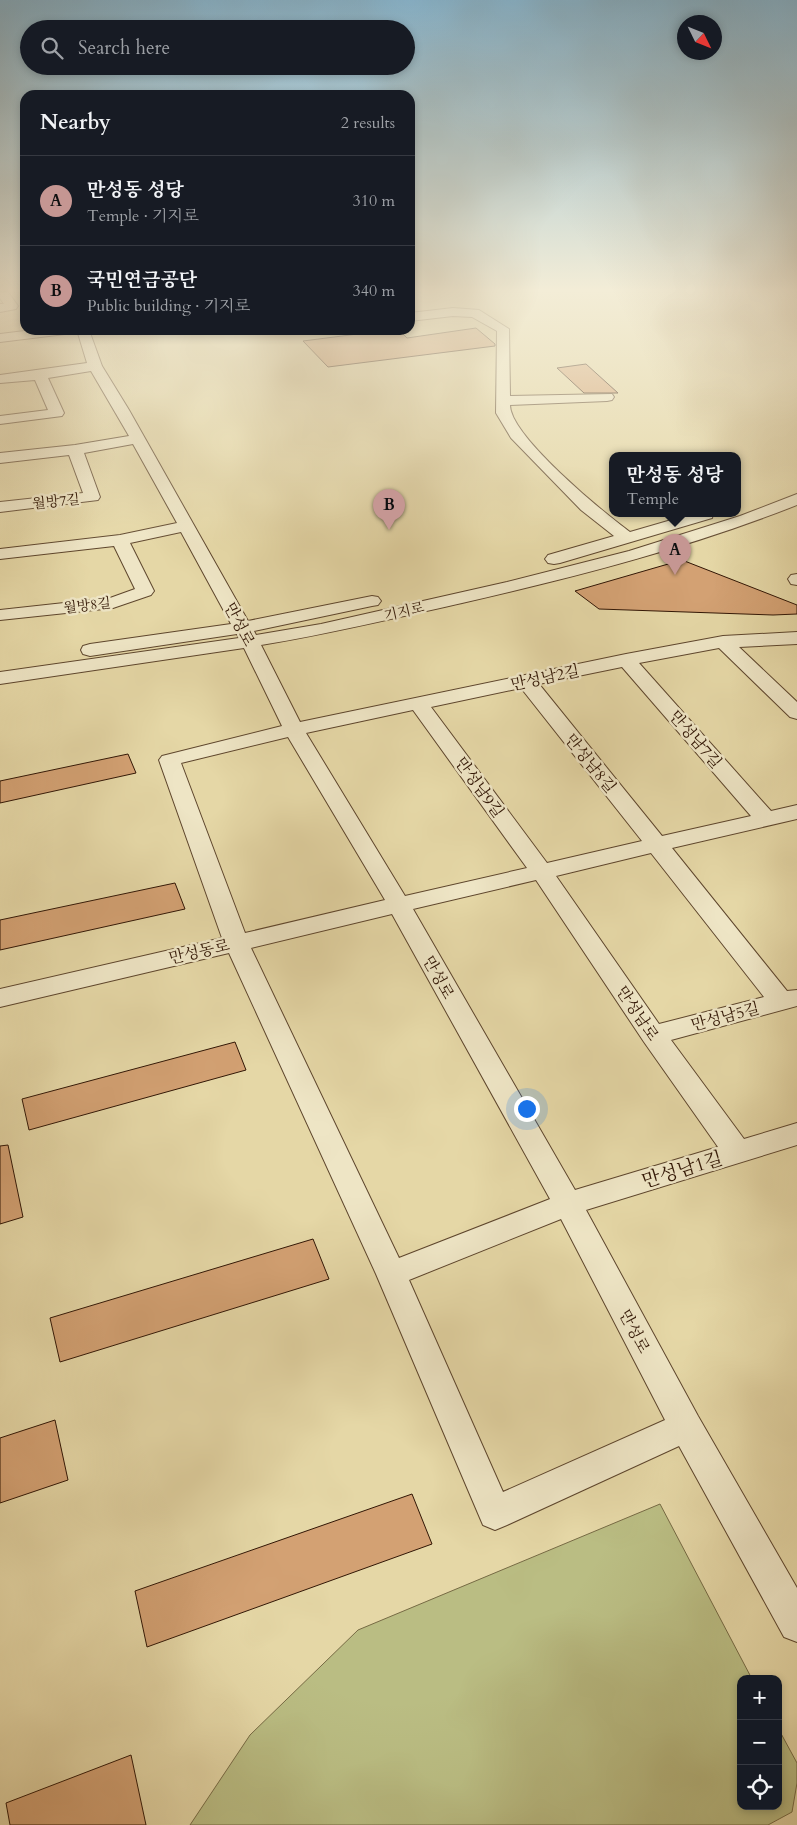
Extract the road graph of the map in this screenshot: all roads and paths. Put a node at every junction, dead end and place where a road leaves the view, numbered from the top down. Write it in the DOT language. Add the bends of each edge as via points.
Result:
graph roads {
  1 [pos="18,377"];
  2 [pos="41,377"];
  3 [pos="102,377"];
  4 [pos="498,377"];
  5 [pos="0,379"];
  6 [pos="607,398"];
  7 [pos="539,400"];
  8 [pos="495,403"];
  9 [pos="505,417"];
  10 [pos="0,420"];
  11 [pos="137,439"];
  12 [pos="75,450"];
  13 [pos="0,458"];
  14 [pos="797,486"];
  15 [pos="788,502"];
  16 [pos="741,506"];
  17 [pos="0,507"];
  18 [pos="700,517"];
  19 [pos="186,526"];
  20 [pos="627,538"];
  21 [pos="120,540"];
  22 [pos="0,554"];
  23 [pos="0,615"];
  24 [pos="246,634"];
  25 [pos="797,638"];
  26 [pos="723,642"];
  27 [pos="626,660"];
  28 [pos="0,662"];
  29 [pos="0,678"];
  30 [pos="526,681"];
  31 [pos="418,703"];
  32 [pos="797,713"];
  33 [pos="294,729"];
  34 [pos="797,812"];
  35 [pos="766,819"];
  36 [pos="657,845"];
  37 [pos="542,872"];
  38 [pos="399,905"];
  39 [pos="236,942"];
  40 [pos="0,998"];
  41 [pos="789,999"];
  42 [pos="653,1035"];
  43 [pos="797,1134"];
  44 [pos="738,1153"];
  45 [pos="568,1204"];
  46 [pos="391,1274"];
  47 [pos="686,1427"];
  48 [pos="797,1624"];
  1 -- 5 [label="street"];
  2 -- 10 [label="street" via="57,413"];
  3 -- 11 [label="street, 만성로"];
  4 -- 8 [label="street"];
  6 -- 7 [label="street"];
  7 -- 8 [label="street"];
  7 -- 9 [label="street"];
  8 -- 9 [label="street"];
  9 -- 20 [label="street" via="516,435 535,455 548,455 563,463 555,475 586,507"];
  11 -- 12 [label="street"];
  11 -- 19 [label="street, 만성로"];
  12 -- 13 [label="street"];
  12 -- 17 [label="street, 월방7길" via="92,497"];
  14 -- 15 [label="street, 기지로"];
  15 -- 16 [label="street, 기지로"];
  15 -- 24 [label="street, 기지로" via="635,555 358,621"];
  18 -- 20 [label="street, 기지로"];
  19 -- 21 [label="street"];
  19 -- 24 [label="street, 만성로"];
  20 -- 24 [label="street, 기지로" via="543,562 273,623"];
  21 -- 22 [label="street"];
  21 -- 23 [label="street, 월방8길" via="145,591 113,603"];
  24 -- 28 [label="street, 기지로"];
  24 -- 29 [label="street, 기지로" via="168,656"];
  24 -- 33 [label="street, 만성로"];
  25 -- 26 [label="street, 만성남2길"];
  26 -- 27 [label="street, 만성남2길"];
  26 -- 32 [label="street"];
  27 -- 30 [label="street, 만성남2길"];
  27 -- 35 [label="street, 만성남7길"];
  30 -- 31 [label="street, 만성남2길"];
  30 -- 36 [label="street, 만성남8길"];
  31 -- 33 [label="street, 만성남2길"];
  31 -- 37 [label="street, 만성남9길"];
  33 -- 38 [label="street, 만성로"];
  33 -- 39 [label="street, 만성남2길" via="170,760"];
  34 -- 35 [label="street"];
  35 -- 36 [label="street"];
  36 -- 37 [label="street"];
  36 -- 41 [label="street"];
  37 -- 38 [label="street"];
  37 -- 42 [label="street, 만성남로"];
  38 -- 39 [label="street, 만성동로"];
  38 -- 45 [label="street, 만성로"];
  39 -- 40 [label="street, 만성동로"];
  39 -- 46 [label="street"];
  41 -- 42 [label="street, 만성남5길"];
  42 -- 44 [label="street, 만성남로"];
  43 -- 44 [label="street, 만성남1길"];
  44 -- 45 [label="street, 만성남1길"];
  45 -- 46 [label="street, 만성남1길"];
  45 -- 47 [label="street, 만성로"];
  46 -- 47 [label="street" via="495,1513"];
  47 -- 48 [label="street, 만성로"];
}
